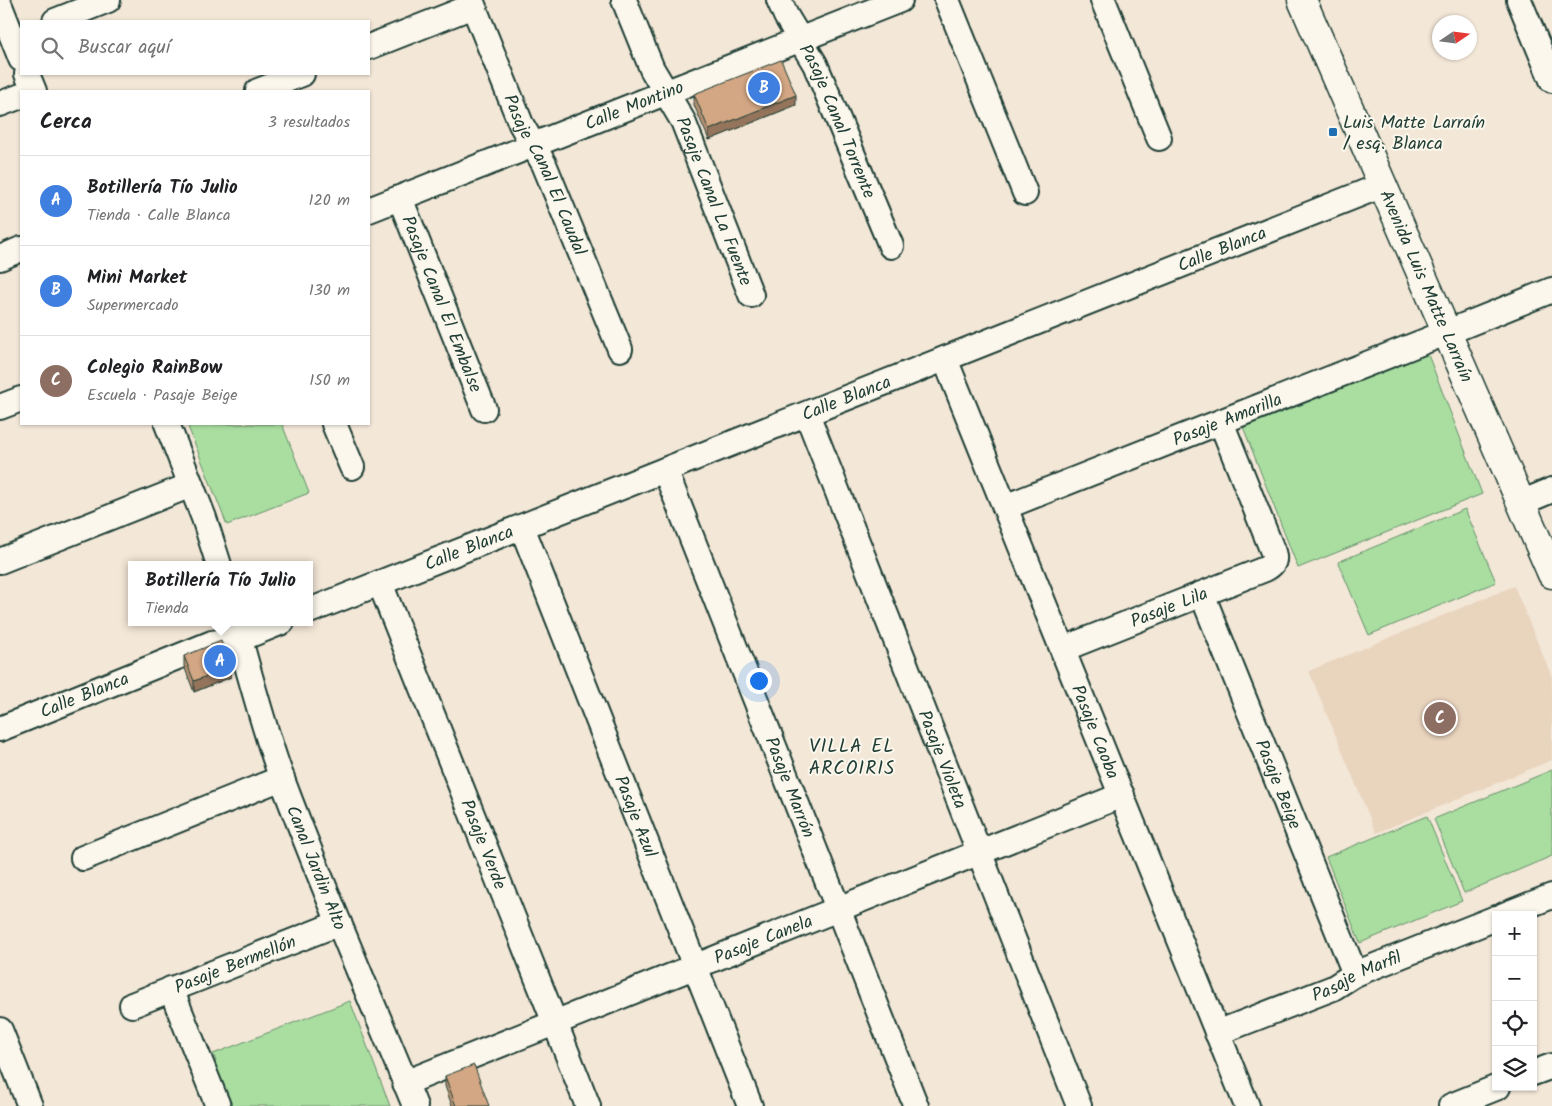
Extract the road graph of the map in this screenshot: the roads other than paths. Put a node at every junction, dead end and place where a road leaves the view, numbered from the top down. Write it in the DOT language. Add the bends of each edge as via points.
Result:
graph roads {
  1 [pos="108,0"];
  2 [pos="624,0"];
  3 [pos="779,0"];
  4 [pos="900,0"];
  5 [pos="947,0"];
  6 [pos="1103,0"];
  7 [pos="1302,0"];
  8 [pos="1520,0"];
  9 [pos="472,3"];
  10 [pos="0,6"];
  11 [pos="58,20"];
  12 [pos="800,40"];
  13 [pos="18,44"];
  14 [pos="370,47"];
  15 [pos="299,75"];
  16 [pos="1552,80"];
  17 [pos="261,90"];
  18 [pos="666,92"];
  19 [pos="20,93"];
  20 [pos="0,104"];
  21 [pos="1159,138"];
  22 [pos="533,145"];
  23 [pos="1383,185"];
  24 [pos="1025,194"];
  25 [pos="400,198"];
  26 [pos="370,210"];
  27 [pos="891,246"];
  28 [pos="20,250"];
  29 [pos="0,258"];
  30 [pos="1552,290"];
  31 [pos="751,295"];
  32 [pos="1448,332"];
  33 [pos="620,350"];
  34 [pos="945,359"];
  35 [pos="20,398"];
  36 [pos="0,407"];
  37 [pos="484,409"];
  38 [pos="806,414"];
  39 [pos="1221,422"];
  40 [pos="167,425"];
  41 [pos="334,425"];
  42 [pos="352,467"];
  43 [pos="665,470"];
  44 [pos="191,485"];
  45 [pos="1552,490"];
  46 [pos="1521,503"];
  47 [pos="1005,507"];
  48 [pos="522,527"];
  49 [pos="0,561"];
  50 [pos="218,561"];
  51 [pos="1552,574"];
  52 [pos="380,583"];
  53 [pos="1202,594"];
  54 [pos="313,610"];
  55 [pos="260,626"];
  56 [pos="238,630"];
  57 [pos="1063,649"];
  58 [pos="0,729"];
  59 [pos="282,778"];
  60 [pos="1122,795"];
  61 [pos="979,853"];
  62 [pos="83,858"];
  63 [pos="1552,896"];
  64 [pos="839,909"];
  65 [pos="1514,911"];
  66 [pos="1492,920"];
  67 [pos="339,923"];
  68 [pos="695,967"];
  69 [pos="1355,974"];
  70 [pos="172,989"];
  71 [pos="132,1005"];
  72 [pos="555,1023"];
  73 [pos="0,1030"];
  74 [pos="1217,1032"];
  75 [pos="1552,1066"];
  76 [pos="1537,1072"];
  77 [pos="9,1080"];
  78 [pos="405,1083"];
  79 [pos="1492,1089"];
  80 [pos="30,1106"];
  81 [pos="218,1106"];
  82 [pos="414,1106"];
  83 [pos="588,1106"];
  84 [pos="750,1106"];
  85 [pos="916,1106"];
  86 [pos="1078,1106"];
  87 [pos="1247,1106"];
  88 [pos="1451,1106"];
  1 -- 11 [label="street"];
  2 -- 18 [label="street, Pasaje Canal La Fuente" via="652,69"];
  3 -- 12 [label="street, Pasaje Canal Torrente"];
  4 -- 12 [label="street, Calle Montino"];
  5 -- 24 [label="street"];
  6 -- 21 [label="street"];
  7 -- 23 [label="street, Avenida Luis Matte Larraín"];
  8 -- 16 [label="street"];
  9 -- 14 [label="street"];
  9 -- 22 [label="street, Pasaje Canal El Caudal"];
  10 -- 13 [label="street"];
  12 -- 18 [label="street, Calle Montino"];
  12 -- 27 [label="street, Pasaje Canal Torrente" via="815,64"];
  15 -- 17 [label="street"];
  18 -- 22 [label="street, Calle Montino"];
  18 -- 31 [label="street, Pasaje Canal La Fuente" via="683,121"];
  19 -- 20 [label="street"];
  22 -- 25 [label="street, Calle Montino"];
  22 -- 33 [label="street, Pasaje Canal El Caudal" via="544,164"];
  23 -- 32 [label="street, Avenida Luis Matte Larraín"];
  23 -- 34 [label="street, Calle Blanca"];
  25 -- 26 [label="street, Calle Montino"];
  25 -- 37 [label="street, Pasaje Canal El Embalse"];
  28 -- 29 [label="street"];
  30 -- 32 [label="street, Pasaje Amarilla"];
  32 -- 39 [label="street, Pasaje Amarilla"];
  32 -- 46 [label="street, Avenida Luis Matte Larraín"];
  34 -- 38 [label="street, Calle Blanca"];
  34 -- 47 [label="street, Pasaje Caoba"];
  35 -- 36 [label="street"];
  38 -- 43 [label="street, Calle Blanca"];
  38 -- 61 [label="street, Pasaje Violeta"];
  39 -- 47 [label="street, Pasaje Amarilla"];
  39 -- 53 [label="street, Pasaje Lila" via="1273,552 1274,562 1270,567"];
  40 -- 44 [label="street"];
  41 -- 42 [label="street"];
  43 -- 48 [label="street, Calle Blanca"];
  43 -- 64 [label="street, Pasaje Marrón"];
  44 -- 49 [label="street"];
  44 -- 50 [label="street"];
  45 -- 46 [label="street"];
  46 -- 51 [label="street, Avenida Luis Matte Larraín"];
  47 -- 57 [label="street, Pasaje Caoba"];
  48 -- 52 [label="street, Calle Blanca"];
  48 -- 68 [label="street, Pasaje Azul"];
  52 -- 54 [label="street, Calle Blanca"];
  52 -- 72 [label="street, Pasaje Verde"];
  53 -- 57 [label="street, Pasaje Lila"];
  53 -- 69 [label="street, Pasaje Beige"];
  55 -- 56 [label="street, Calle Blanca"];
  56 -- 58 [label="street, Calle Blanca" via="212,644"];
  56 -- 59 [label="street, Canal Jardin Alto"];
  57 -- 60 [label="street, Pasaje Caoba"];
  59 -- 62 [label="street"];
  59 -- 67 [label="street, Canal Jardin Alto"];
  60 -- 61 [label="street, Pasaje Canela"];
  60 -- 74 [label="street, Pasaje Caoba"];
  61 -- 64 [label="street, Pasaje Canela"];
  61 -- 86 [label="street, Pasaje Violeta"];
  63 -- 65 [label="street"];
  64 -- 68 [label="street, Pasaje Canela"];
  64 -- 85 [label="street, Pasaje Marrón"];
  66 -- 69 [label="street, Pasaje Marfil"];
  67 -- 70 [label="street, Pasaje Bermellón"];
  67 -- 78 [label="street, Canal Jardin Alto"];
  68 -- 72 [label="street, Pasaje Canela"];
  68 -- 84 [label="street, Pasaje Azul"];
  69 -- 74 [label="street, Pasaje Marfil" via="1333,988"];
  70 -- 71 [label="street, Pasaje Bermellón"];
  70 -- 81 [label="street"];
  72 -- 78 [label="street, Pasaje Canela"];
  72 -- 83 [label="street, Pasaje Verde"];
  73 -- 77 [label="street"];
  74 -- 87 [label="street, Pasaje Caoba"];
  75 -- 76 [label="street"];
  77 -- 80 [label="street"];
  78 -- 82 [label="street, Canal Jardin Alto"];
  79 -- 88 [label="street"];
}
